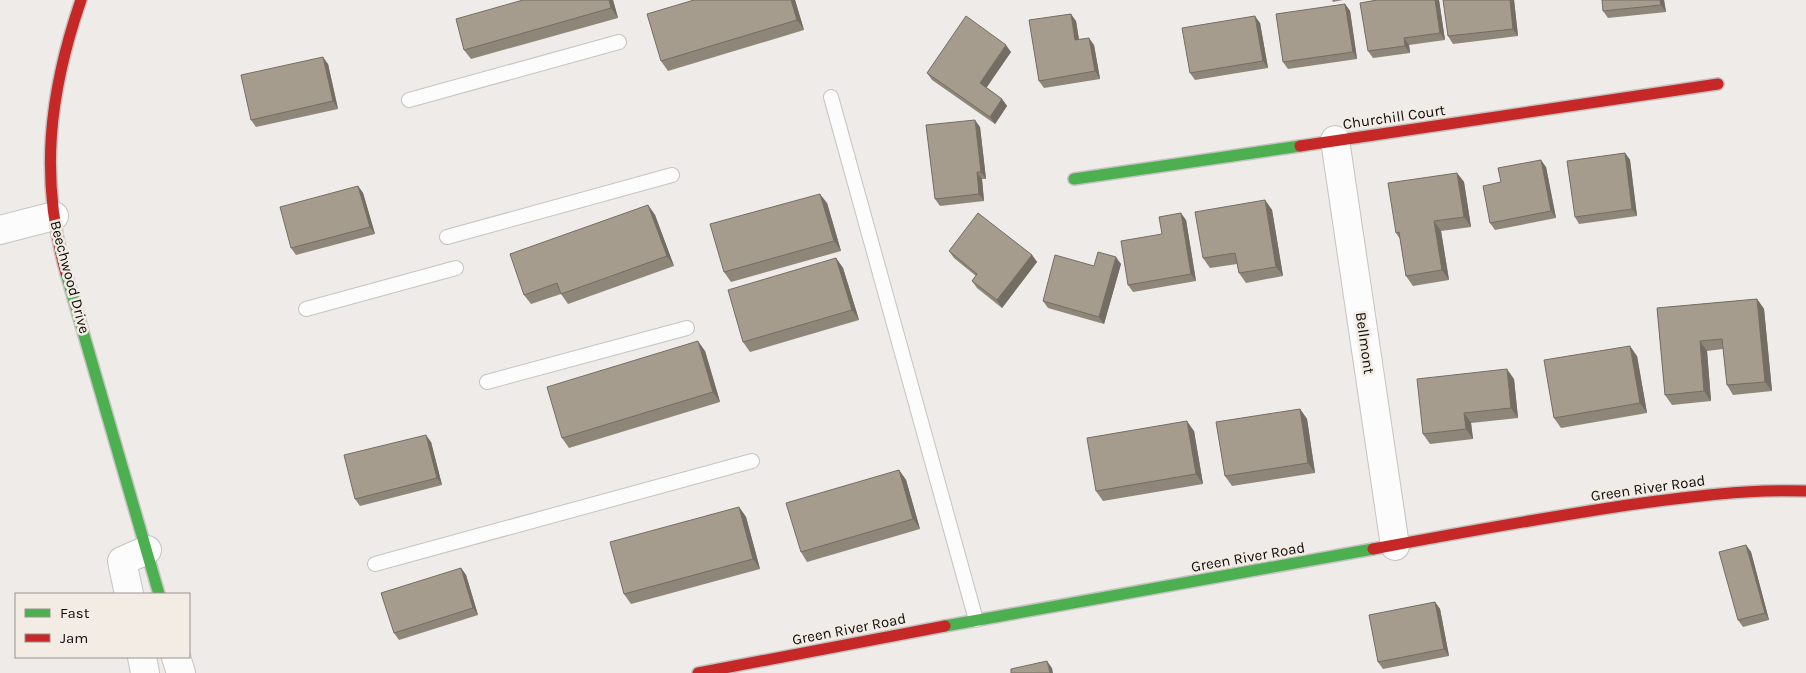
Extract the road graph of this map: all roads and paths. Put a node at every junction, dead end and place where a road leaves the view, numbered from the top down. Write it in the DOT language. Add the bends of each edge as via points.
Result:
graph roads {
  1 [pos="81,0"];
  2 [pos="619,42"];
  3 [pos="1718,84"];
  4 [pos="831,97"];
  5 [pos="409,100"];
  6 [pos="1336,140"];
  7 [pos="672,175"];
  8 [pos="1074,179"];
  9 [pos="54,216"];
  10 [pos="0,230"];
  11 [pos="447,237"];
  12 [pos="456,268"];
  13 [pos="306,309"];
  14 [pos="686,328"];
  15 [pos="487,382"];
  16 [pos="752,461"];
  17 [pos="1806,491"];
  18 [pos="1395,546"];
  19 [pos="147,550"];
  20 [pos="375,564"];
  21 [pos="129,593"];
  22 [pos="159,593"];
  23 [pos="976,620"];
  24 [pos="142,658"];
  25 [pos="176,658"];
  26 [pos="145,673"];
  27 [pos="181,673"];
  28 [pos="698,673"];
  1 -- 9 [label="street, Beechwood Drive" via="71,26 56,90 50,152"];
  2 -- 5 [label="lane"];
  3 -- 6 [label="street, Churchill Court"];
  4 -- 23 [label="lane"];
  6 -- 8 [label="street, Churchill Court"];
  6 -- 18 [label="street, Bellmont"];
  7 -- 11 [label="lane"];
  9 -- 10 [label="street"];
  9 -- 19 [label="street, Beechwood Drive" via="64,265"];
  12 -- 13 [label="lane"];
  14 -- 15 [label="lane"];
  16 -- 20 [label="lane"];
  17 -- 18 [label="street, Green River Road" via="1709,494 1568,514"];
  18 -- 23 [label="street, Green River Road"];
  19 -- 21 [label="street" via="122,561"];
  19 -- 22 [label="street, Beechwood Drive"];
  23 -- 28 [label="street, Green River Road"];
  24 -- 26 [label="street"];
  25 -- 27 [label="street"];
}
